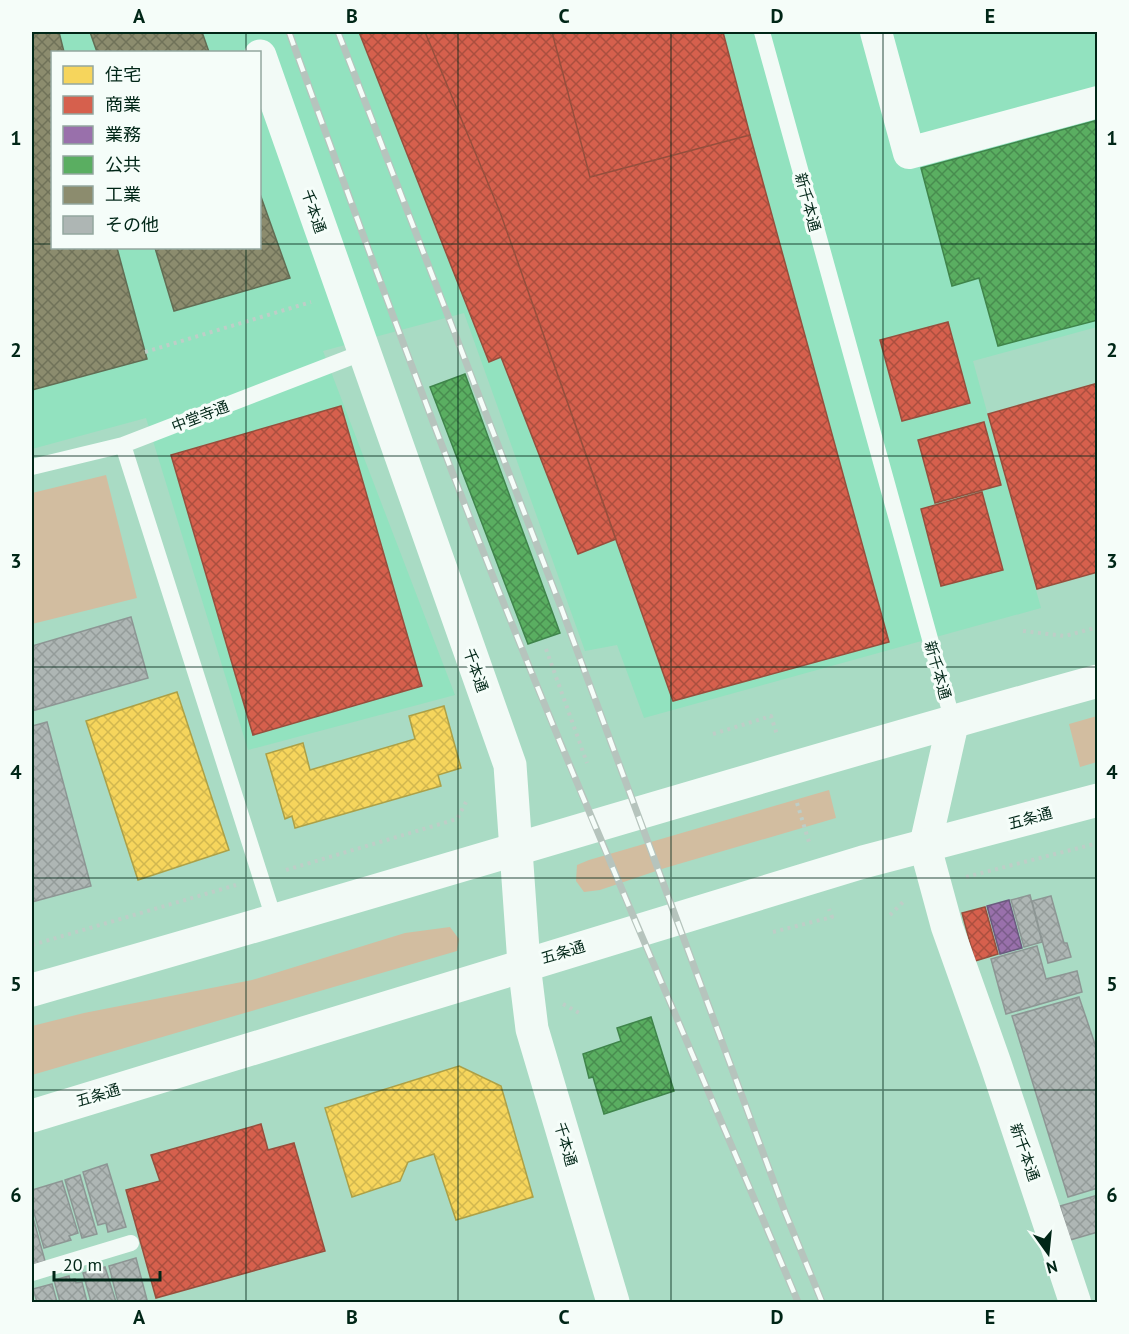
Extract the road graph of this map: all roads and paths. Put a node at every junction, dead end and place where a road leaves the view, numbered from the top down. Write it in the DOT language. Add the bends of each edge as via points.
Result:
graph roads {
  1 [pos="251,32"];
  2 [pos="762,32"];
  3 [pos="876,32"];
  4 [pos="258,51"];
  5 [pos="261,60"];
  6 [pos="1098,102"];
  7 [pos="316,300"];
  8 [pos="145,352"];
  9 [pos="364,352"];
  10 [pos="123,445"];
  11 [pos="32,467"];
  12 [pos="1098,627"];
  13 [pos="1023,631"];
  14 [pos="546,649"];
  15 [pos="1098,681"];
  16 [pos="953,722"];
  17 [pos="713,734"];
  18 [pos="778,739"];
  19 [pos="587,763"];
  20 [pos="795,794"];
  21 [pos="1098,800"];
  22 [pos="1098,843"];
  23 [pos="925,846"];
  24 [pos="516,849"];
  25 [pos="811,850"];
  26 [pos="935,885"];
  27 [pos="828,906"];
  28 [pos="890,915"];
  29 [pos="275,922"];
  30 [pos="773,932"];
  31 [pos="524,964"];
  32 [pos="32,990"];
  33 [pos="32,1116"];
  34 [pos="131,1244"];
  35 [pos="32,1273"];
  36 [pos="613,1302"];
  37 [pos="1075,1302"];
  1 -- 4 [label="main road, 千本通"];
  2 -- 16 [label="lane, 新千本通"];
  3 -- 6 [label="street" via="909,153"];
  5 -- 9 [label="main road, 千本通"];
  7 -- 8 [label="path"];
  9 -- 10 [label="lane, 中堂寺通"];
  9 -- 24 [label="main road, 千本通" via="510,765"];
  10 -- 11 [label="lane, 中堂寺通"];
  10 -- 29 [label="lane"];
  12 -- 13 [label="path" via="1065,636"];
  14 -- 19 [label="path"];
  15 -- 16 [label="main road"];
  16 -- 23 [label="street, 新千本通"];
  16 -- 24 [label="main road"];
  17 -- 18 [label="path" via="771,716"];
  20 -- 25 [label="path"];
  21 -- 23 [label="main road, 五条通"];
  22 -- 26 [label="path"];
  23 -- 26 [label="street, 新千本通"];
  23 -- 31 [label="main road, 五条通"];
  24 -- 29 [label="main road"];
  24 -- 31 [label="main road, 千本通"];
  26 -- 28 [label="path" via="911,894"];
  26 -- 37 [label="street, 新千本通"];
  27 -- 30 [label="path" via="832,917"];
  29 -- 32 [label="main road"];
  31 -- 33 [label="main road, 五条通"];
  31 -- 36 [label="main road, 千本通" via="532,1029"];
  34 -- 35 [label="lane"];
}
